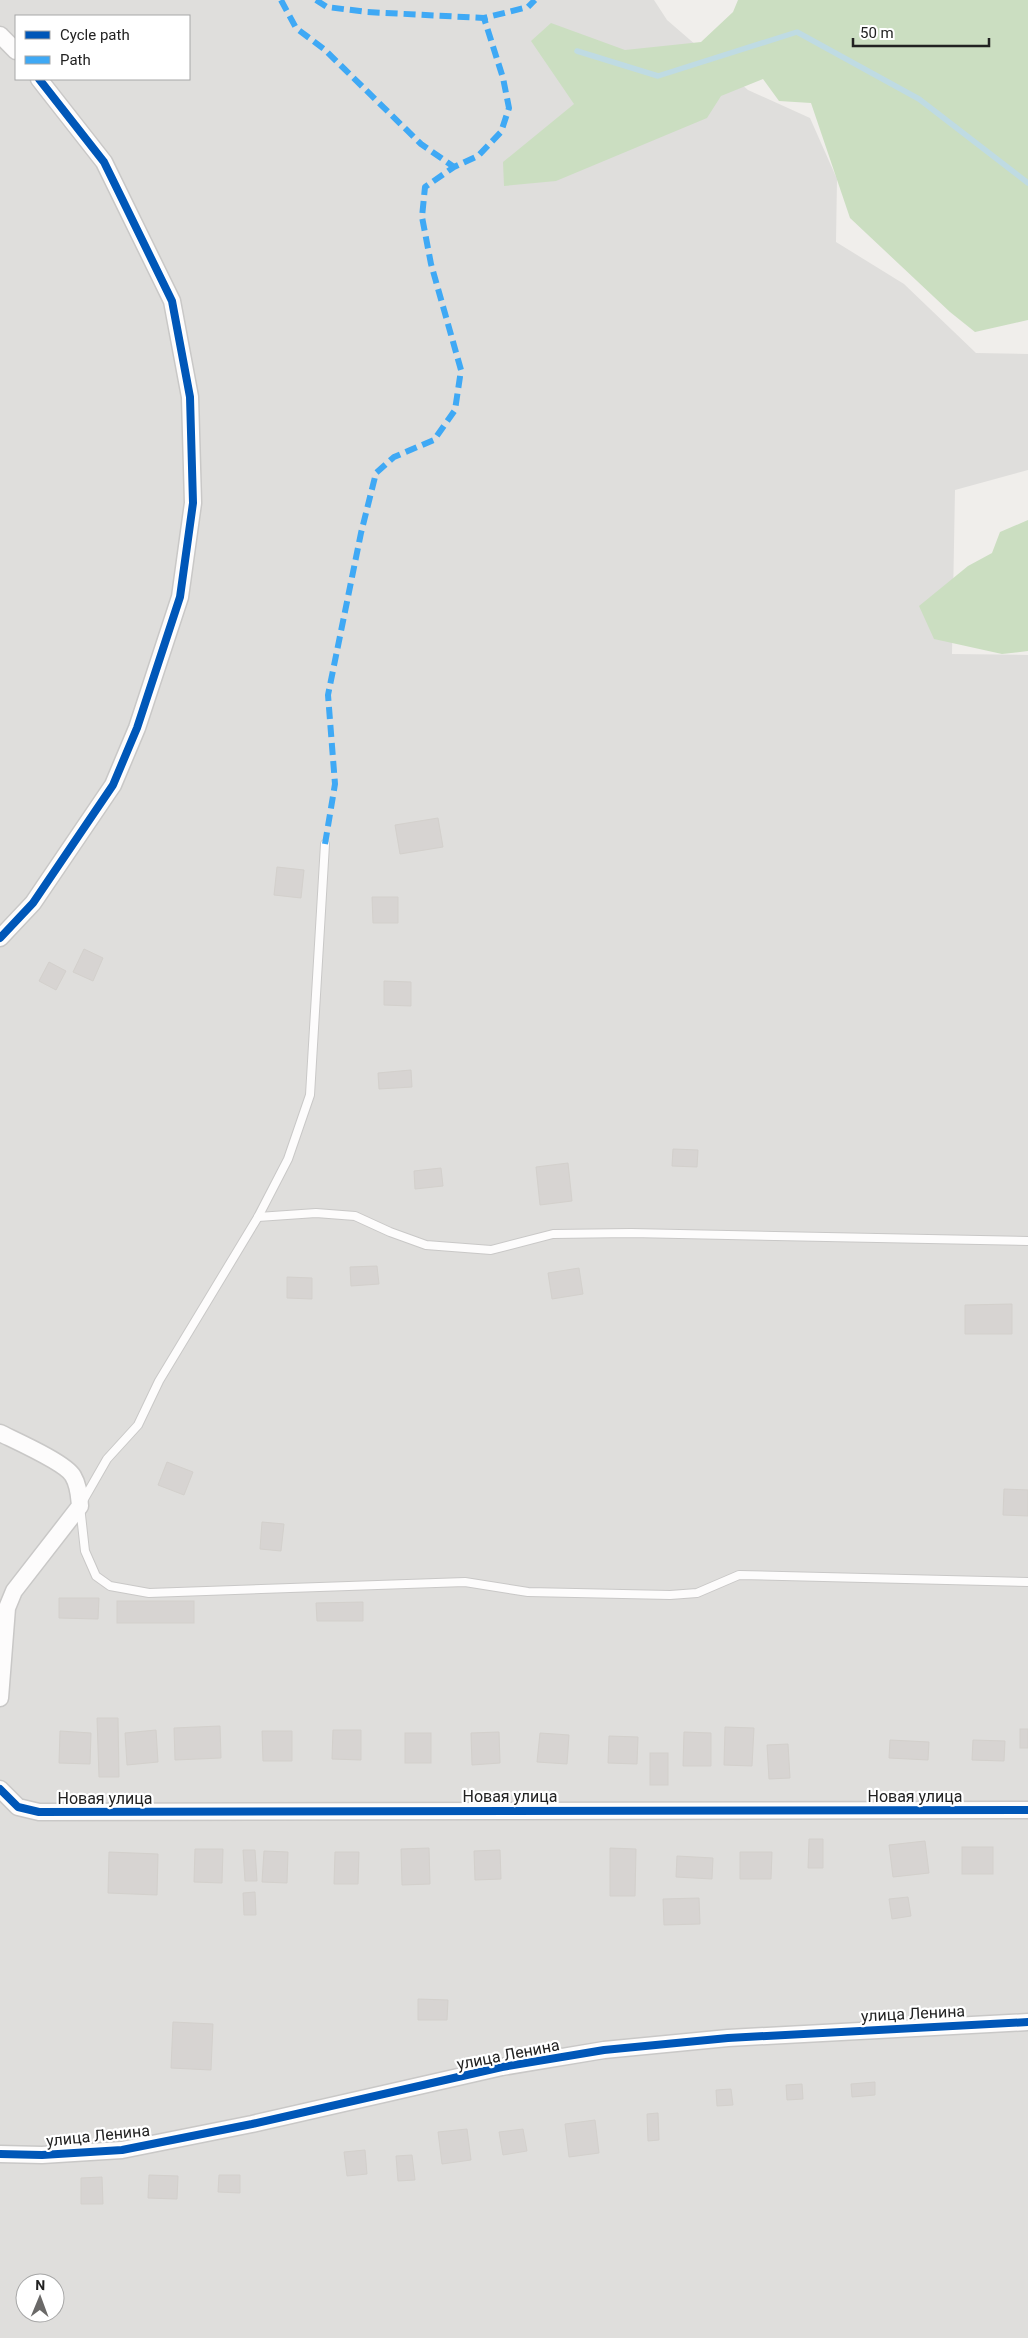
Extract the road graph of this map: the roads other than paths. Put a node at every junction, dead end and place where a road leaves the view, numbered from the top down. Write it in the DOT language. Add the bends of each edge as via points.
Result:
graph roads {
  1 [pos="0,35"];
  2 [pos="15,50"];
  3 [pos="40,80"];
  4 [pos="325,844"];
  5 [pos="0,938"];
  6 [pos="258,1217"];
  7 [pos="1028,1242"];
  8 [pos="0,1433"];
  9 [pos="80,1506"];
  10 [pos="1028,1582"];
  11 [pos="0,1698"];
  12 [pos="0,1789"];
  13 [pos="1028,1810"];
  14 [pos="1028,2022"];
  15 [pos="0,2154"];
  1 -- 2 [label="street"];
  3 -- 5 [label="street" via="104,162 172,301 190,397 193,503 180,597 137,728 113,784 33,903"];
  4 -- 6 [label="lane" via="310,1095 288,1158"];
  6 -- 7 [label="lane" via="316,1213 355,1216 426,1245 490,1250 553,1234"];
  6 -- 9 [label="lane" via="159,1381 138,1425 107,1460"];
  8 -- 9 [label="street" via="73,1474"];
  9 -- 10 [label="lane" via="84,1551 96,1576 110,1586 149,1593 465,1582 528,1592 670,1595 697,1593 739,1575"];
  9 -- 11 [label="street" via="14,1591 7,1608"];
  12 -- 13 [label="street, Новая улица" via="18,1807 39,1812"];
  14 -- 15 [label="street, улица Ленина" via="728,2038 604,2050 502,2067 122,2150"];
}
